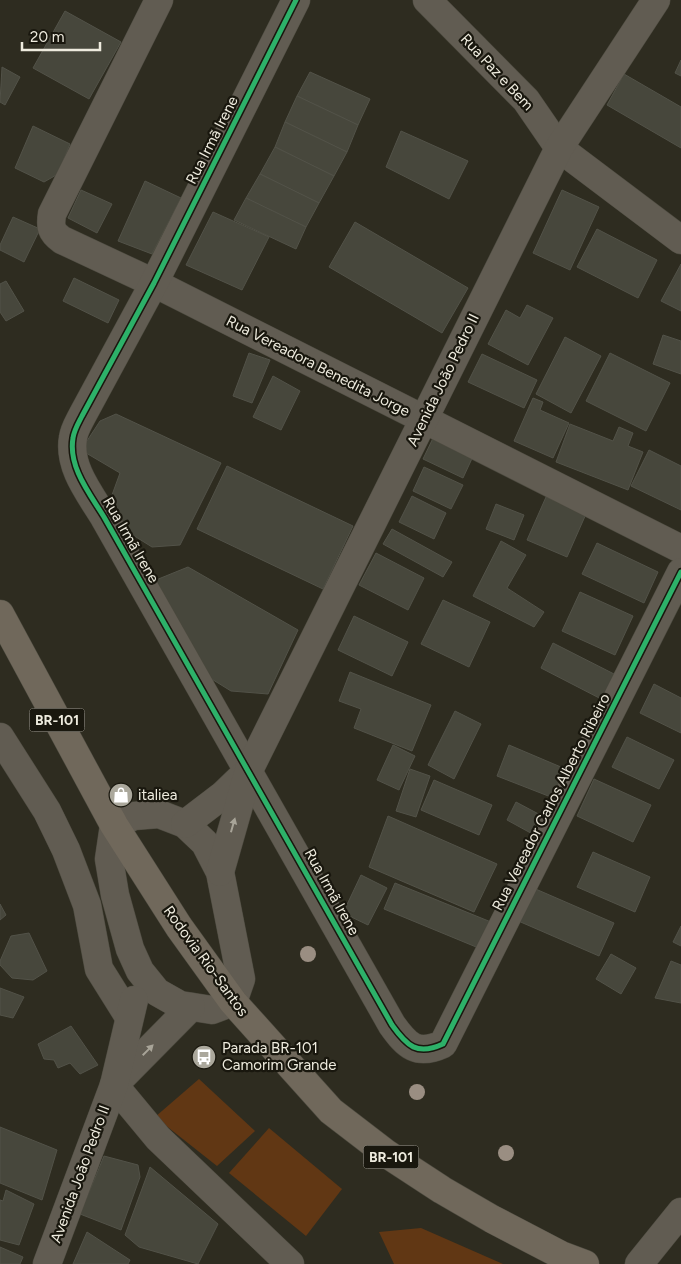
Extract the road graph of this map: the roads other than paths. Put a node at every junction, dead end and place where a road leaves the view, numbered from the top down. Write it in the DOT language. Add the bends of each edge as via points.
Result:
graph roads {
  1 [pos="159,0"];
  2 [pos="296,0"];
  3 [pos="427,0"];
  4 [pos="656,0"];
  5 [pos="559,148"];
  6 [pos="681,240"];
  7 [pos="154,283"];
  8 [pos="424,420"];
  9 [pos="681,549"];
  10 [pos="681,572"];
  11 [pos="0,614"];
  12 [pos="0,738"];
  13 [pos="249,770"];
  14 [pos="185,824"];
  15 [pos="114,825"];
  16 [pos="220,872"];
  17 [pos="140,972"];
  18 [pos="233,1002"];
  19 [pos="191,1007"];
  20 [pos="129,1017"];
  21 [pos="443,1044"];
  22 [pos="114,1085"];
  23 [pos="681,1212"];
  24 [pos="47,1264"];
  25 [pos="290,1264"];
  26 [pos="585,1264"];
  27 [pos="639,1264"];
  1 -- 7 [label="street, Rua Vereadora Benedita Jorge" via="52,214 50,225 53,233 62,240"];
  2 -- 7 [label="street, Rua Irmã Irene"];
  3 -- 5 [label="street, Rua Paz e Bem" via="526,100"];
  4 -- 5 [label="street, Avenida João Pedro II"];
  5 -- 6 [label="street, Rua Paz e Bem"];
  5 -- 8 [label="street, Avenida João Pedro II"];
  7 -- 8 [label="street, Rua Vereadora Benedita Jorge"];
  7 -- 13 [label="street, Rua Irmã Irene" via="82,416 73,437 73,457 78,471"];
  8 -- 9 [label="street, Rua Vereadora Benedita Jorge"];
  8 -- 13 [label="street, Avenida João Pedro II"];
  10 -- 21 [label="street, Rua Vereador Carlos Alberto Ribeiro"];
  11 -- 15 [label="highway, Rodovia Rio-Santos / BR-101"];
  12 -- 20 [label="street" via="47,811 66,850 87,904 99,969"];
  13 -- 14 [label="street, Avenida João Pedro II"];
  16 -- 13 [label="street, Avenida João Pedro II, one-way"];
  13 -- 21 [label="street, Rua Irmã Irene" via="404,1042 430,1050"];
  14 -- 15 [label="street" via="159,814 134,816"];
  14 -- 16 [label="street" via="205,843"];
  15 -- 17 [label="street" via="109,859 115,895"];
  15 -- 18 [label="highway, Rodovia Rio-Santos / BR-101" via="179,927"];
  16 -- 18 [label="street" via="241,979"];
  17 -- 19 [label="street" via="158,992 180,1005"];
  17 -- 20 [label="street, Avenida João Pedro II"];
  18 -- 19 [label="street" via="212,1010"];
  18 -- 26 [label="highway, Rodovia Rio-Santos / BR-101" via="331,1111 387,1154 492,1219"];
  22 -- 19 [label="street, Avenida João Pedro II, one-way"];
  20 -- 22 [label="street, Avenida João Pedro II"];
  22 -- 24 [label="street, Avenida João Pedro II"];
  22 -- 25 [label="street" via="158,1138"];
  23 -- 27 [label="street"];
}
